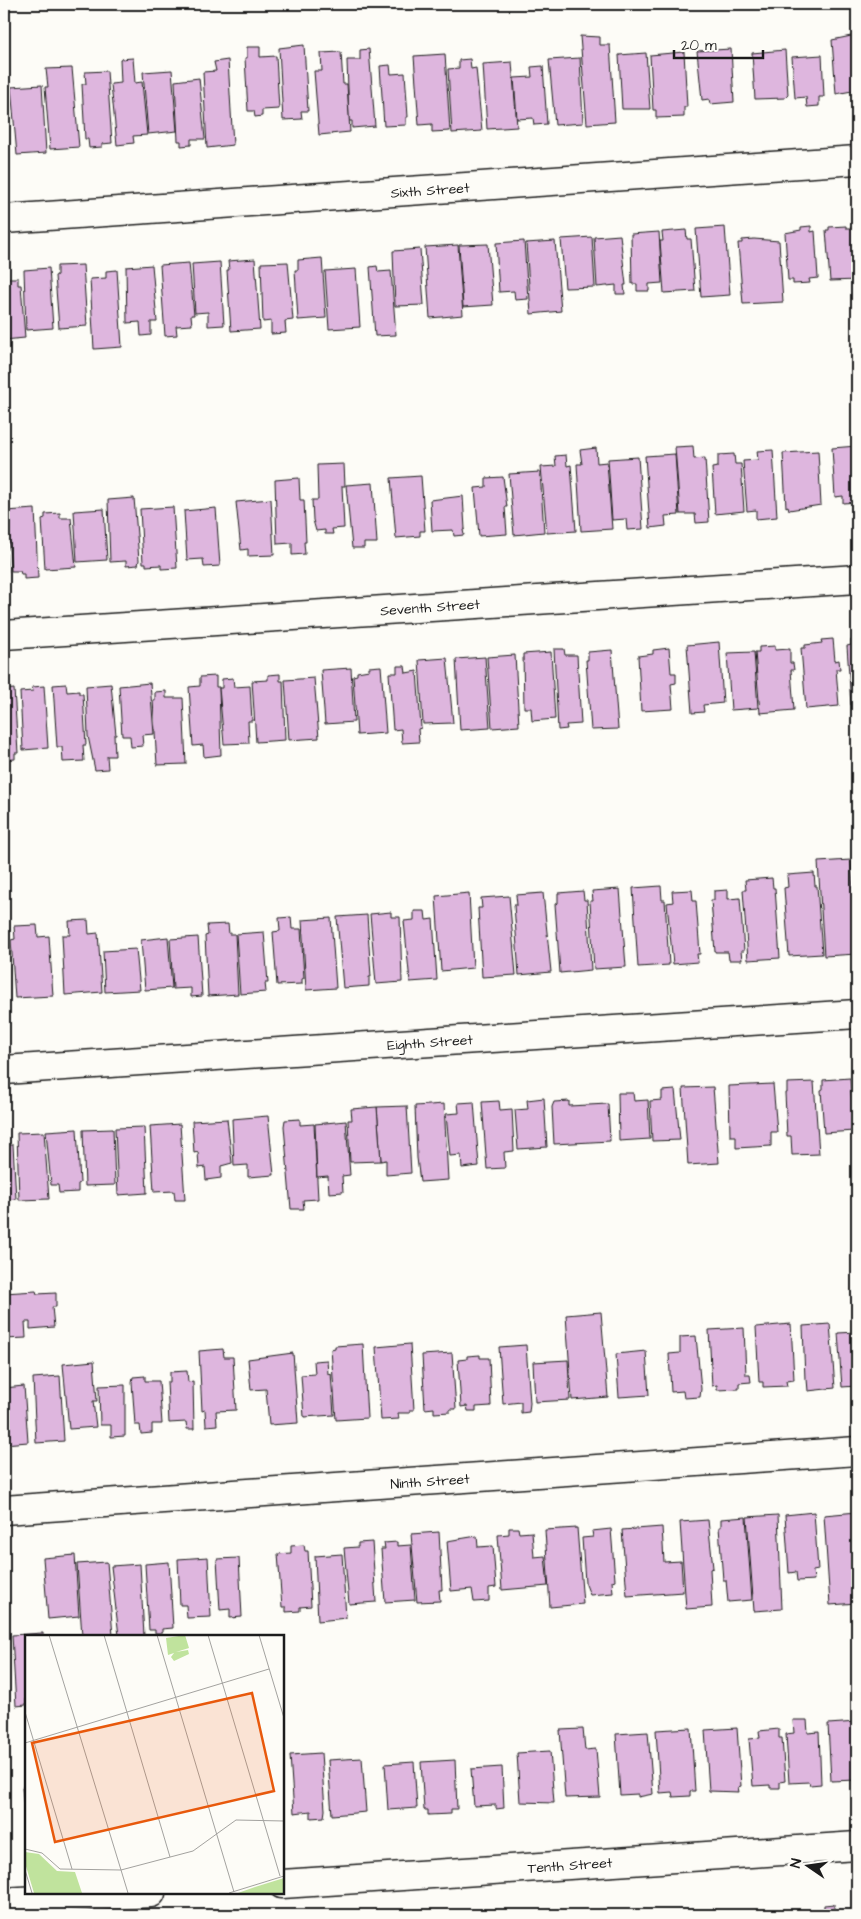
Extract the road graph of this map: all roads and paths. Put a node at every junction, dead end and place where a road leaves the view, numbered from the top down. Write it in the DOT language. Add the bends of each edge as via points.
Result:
graph roads {
  1 [pos="857,160"];
  2 [pos="4,220"];
  3 [pos="857,580"];
  4 [pos="4,635"];
  5 [pos="857,1014"];
  6 [pos="4,1070"];
  7 [pos="857,1451"];
  8 [pos="4,1510"];
  9 [pos="857,1846"];
  10 [pos="284,1884"];
  11 [pos="134,1894"];
  12 [pos="4,1902"];
  1 -- 2 [label="street, Sixth Street"];
  3 -- 4 [label="street, Seventh Street"];
  5 -- 6 [label="street, Eighth Street"];
  7 -- 8 [label="street, Ninth Street"];
  9 -- 10 [label="street, Tenth Street"];
  11 -- 12 [label="street"];
}
